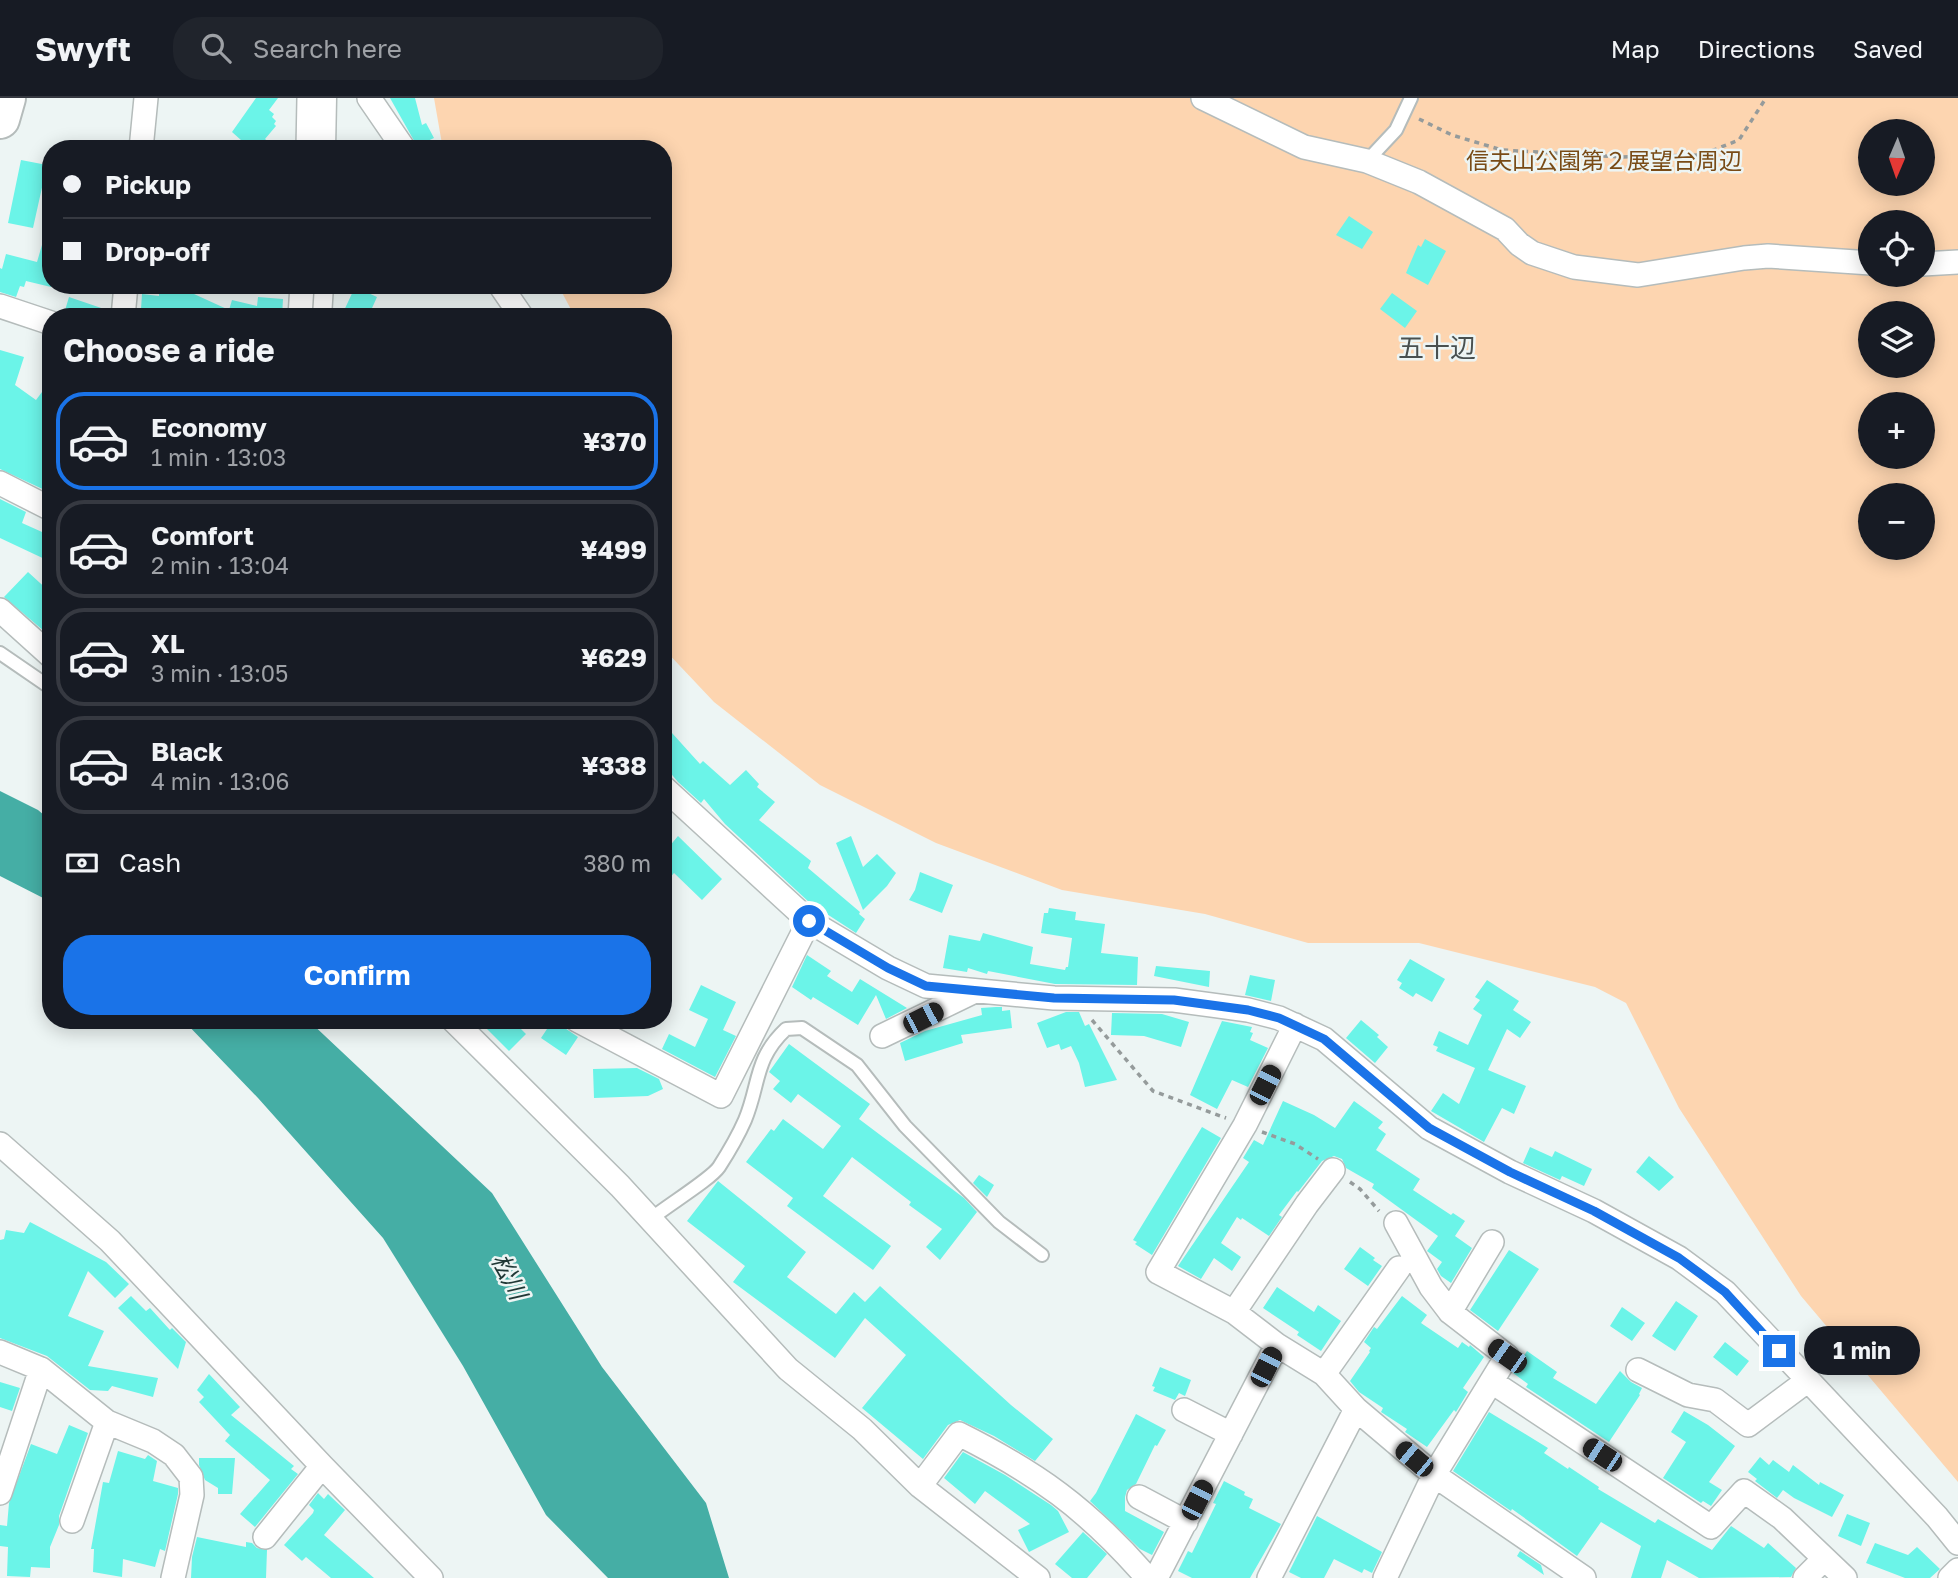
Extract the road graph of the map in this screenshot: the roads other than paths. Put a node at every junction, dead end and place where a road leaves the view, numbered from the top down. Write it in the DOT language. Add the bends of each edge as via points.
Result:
graph roads {
  1 [pos="6,98"];
  2 [pos="146,98"];
  3 [pos="309,98"];
  4 [pos="327,98"];
  5 [pos="369,98"];
  6 [pos="1203,98"];
  7 [pos="1411,98"];
  8 [pos="0,119"];
  9 [pos="142,140"];
  10 [pos="308,140"];
  11 [pos="326,140"];
  12 [pos="398,140"];
  13 [pos="1367,161"];
  14 [pos="1858,262"];
  15 [pos="1958,262"];
  16 [pos="1935,263"];
  17 [pos="0,306"];
  18 [pos="42,320"];
  19 [pos="0,483"];
  20 [pos="42,504"];
  21 [pos="0,610"];
  22 [pos="42,648"];
  23 [pos="0,653"];
  24 [pos="42,682"];
  25 [pos="672,795"];
  26 [pos="809,921"];
  27 [pos="975,991"];
  28 [pos="1295,1026"];
  29 [pos="462,1029"];
  30 [pos="594,1029"];
  31 [pos="882,1036"];
  32 [pos="0,1144"];
  33 [pos="1333,1170"];
  34 [pos="651,1220"];
  35 [pos="1396,1223"];
  36 [pos="1492,1242"];
  37 [pos="1042,1255"];
  38 [pos="1399,1268"];
  39 [pos="1234,1312"];
  40 [pos="1450,1312"];
  41 [pos="1277,1345"];
  42 [pos="0,1352"];
  43 [pos="41,1369"];
  44 [pos="1638,1370"];
  45 [pos="1324,1374"];
  46 [pos="1808,1381"];
  47 [pos="1492,1382"];
  48 [pos="1356,1409"];
  49 [pos="1184,1410"];
  50 [pos="107,1422"];
  51 [pos="1231,1434"];
  52 [pos="321,1466"];
  53 [pos="1434,1475"];
  54 [pos="920,1486"];
  55 [pos="0,1493"];
  56 [pos="1139,1497"];
  57 [pos="72,1521"];
  58 [pos="1185,1522"];
  59 [pos="265,1536"];
  60 [pos="1958,1543"];
  61 [pos="1823,1560"];
  62 [pos="1958,1570"];
  63 [pos="1557,1571"];
  64 [pos="173,1578"];
  65 [pos="431,1578"];
  66 [pos="1038,1578"];
  67 [pos="1150,1578"];
  68 [pos="1156,1578"];
  69 [pos="1269,1578"];
  70 [pos="1385,1578"];
  71 [pos="1584,1578"];
  72 [pos="1805,1578"];
  73 [pos="1845,1578"];
  74 [pos="1950,1578"];
  1 -- 8 [label="highway"];
  2 -- 9 [label="street"];
  3 -- 10 [label="street"];
  4 -- 11 [label="street"];
  5 -- 12 [label="street"];
  6 -- 13 [label="street" via="1304,147"];
  7 -- 13 [label="lane" via="1396,130"];
  13 -- 14 [label="street" via="1438,191 1505,229 1532,253 1574,267 1638,275 1768,256"];
  15 -- 16 [label="street"];
  17 -- 18 [label="street"];
  19 -- 20 [label="street"];
  21 -- 22 [label="street"];
  23 -- 24 [label="lane"];
  25 -- 26 [label="street"];
  26 -- 27 [label="street" via="926,986"];
  26 -- 30 [label="street" via="721,1096"];
  27 -- 28 [label="street" via="1174,1000 1248,1010"];
  27 -- 31 [label="street"];
  28 -- 39 [label="street" via="1245,1125 1158,1272"];
  28 -- 46 [label="street" via="1324,1039 1429,1128 1679,1258 1725,1292"];
  29 -- 34 [label="street"];
  32 -- 52 [label="street" via="110,1241"];
  33 -- 39 [label="street"];
  34 -- 37 [label="lane" via="717,1171 745,1119 759,1068 772,1042 786,1029 802,1028 857,1065 905,1126 999,1222"];
  34 -- 54 [label="street" via="788,1369 862,1429"];
  35 -- 40 [label="street"];
  36 -- 40 [label="street"];
  38 -- 45 [label="street"];
  39 -- 41 [label="street"];
  40 -- 47 [label="street" via="1507,1356"];
  41 -- 45 [label="street"];
  41 -- 51 [label="street"];
  42 -- 43 [label="street"];
  43 -- 50 [label="street"];
  43 -- 55 [label="street"];
  44 -- 46 [label="street" via="1688,1395 1715,1400 1748,1425"];
  45 -- 48 [label="street"];
  46 -- 60 [label="street"];
  47 -- 53 [label="street"];
  47 -- 61 [label="street" via="1711,1527 1744,1491 1782,1518"];
  48 -- 53 [label="street"];
  48 -- 69 [label="street"];
  49 -- 51 [label="street"];
  50 -- 57 [label="street"];
  50 -- 64 [label="street" via="153,1441 174,1455 191,1477 192,1495"];
  51 -- 58 [label="street"];
  52 -- 59 [label="street"];
  52 -- 65 [label="street"];
  53 -- 63 [label="street"];
  53 -- 70 [label="street"];
  54 -- 66 [label="street"];
  54 -- 67 [label="street" via="959,1434 1060,1493"];
  56 -- 58 [label="street"];
  58 -- 68 [label="street"];
  61 -- 72 [label="street"];
  61 -- 73 [label="street"];
  62 -- 74 [label="street"];
  63 -- 71 [label="street"];
}
